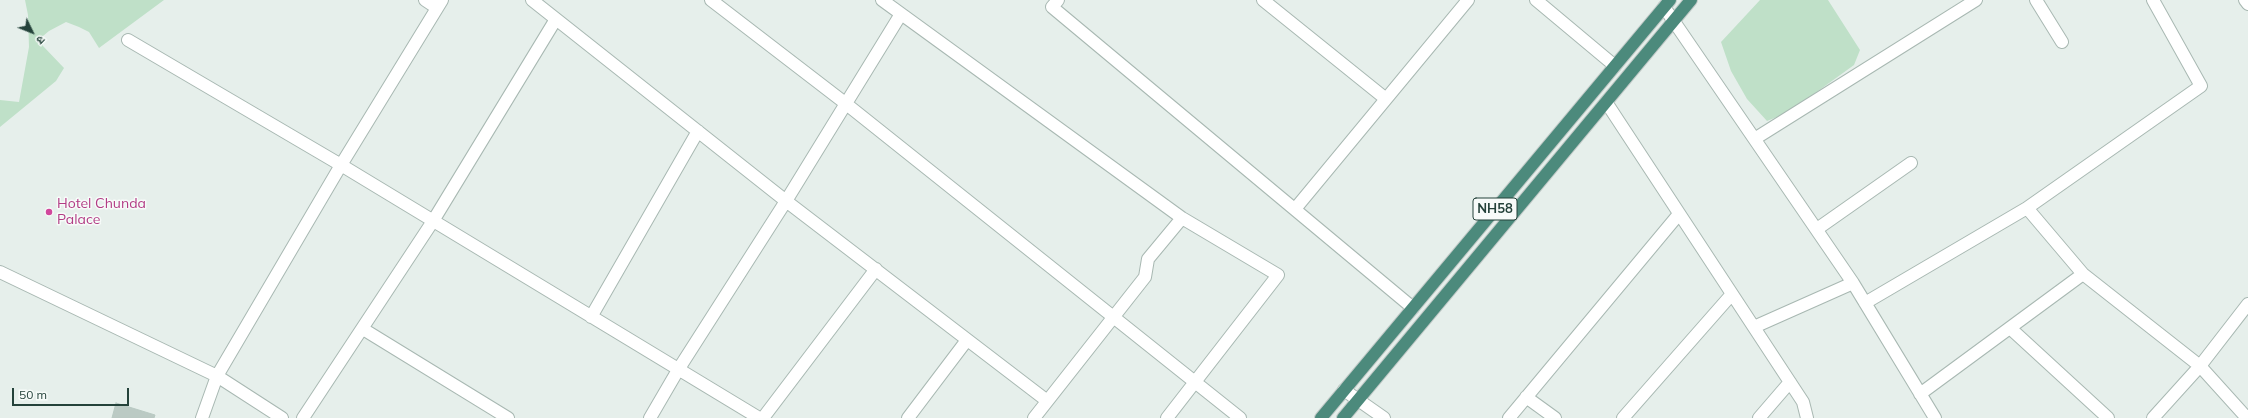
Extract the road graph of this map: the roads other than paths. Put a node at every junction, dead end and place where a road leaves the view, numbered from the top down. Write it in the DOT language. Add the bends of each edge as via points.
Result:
graph roads {
  1 [pos="425,0"];
  2 [pos="532,0"];
  3 [pos="712,0"];
  4 [pos="882,0"];
  5 [pos="1058,0"];
  6 [pos="1263,0"];
  7 [pos="1468,0"];
  8 [pos="1536,0"];
  9 [pos="1691,0"];
  10 [pos="1976,0"];
  11 [pos="2036,0"];
  12 [pos="2153,0"];
  13 [pos="2245,0"];
  14 [pos="440,4"];
  15 [pos="1667,4"];
  16 [pos="2248,4"];
  17 [pos="901,14"];
  18 [pos="556,19"];
  19 [pos="1674,21"];
  20 [pos="128,40"];
  21 [pos="2062,42"];
  22 [pos="1615,66"];
  23 [pos="1386,99"];
  24 [pos="1606,102"];
  25 [pos="845,103"];
  26 [pos="698,131"];
  27 [pos="1756,138"];
  28 [pos="1911,163"];
  29 [pos="342,165"];
  30 [pos="786,201"];
  31 [pos="2027,208"];
  32 [pos="1294,209"];
  33 [pos="1679,214"];
  34 [pos="1182,218"];
  35 [pos="433,220"];
  36 [pos="1817,229"];
  37 [pos="876,269"];
  38 [pos="0,274"];
  39 [pos="2083,274"];
  40 [pos="1853,283"];
  41 [pos="1732,294"];
  42 [pos="1866,303"];
  43 [pos="2248,304"];
  44 [pos="1413,308"];
  45 [pos="591,317"];
  46 [pos="1114,317"];
  47 [pos="1754,327"];
  48 [pos="2010,328"];
  49 [pos="363,329"];
  50 [pos="967,340"];
  51 [pos="2200,366"];
  52 [pos="678,370"];
  53 [pos="217,376"];
  54 [pos="1194,381"];
  55 [pos="1790,382"];
  56 [pos="1344,390"];
  57 [pos="1920,394"];
  58 [pos="1526,397"];
  59 [pos="1046,400"];
  60 [pos="1358,400"];
  61 [pos="202,418"];
  62 [pos="282,418"];
  63 [pos="303,418"];
  64 [pos="508,418"];
  65 [pos="650,418"];
  66 [pos="759,418"];
  67 [pos="763,418"];
  68 [pos="908,418"];
  69 [pos="1034,418"];
  70 [pos="1167,418"];
  71 [pos="1240,418"];
  72 [pos="1321,418"];
  73 [pos="1343,418"];
  74 [pos="1384,418"];
  75 [pos="1509,418"];
  76 [pos="1555,418"];
  77 [pos="1623,418"];
  78 [pos="1759,418"];
  79 [pos="1807,418"];
  80 [pos="1935,418"];
  81 [pos="2108,418"];
  82 [pos="2153,418"];
  83 [pos="2247,418"];
  1 -- 14 [label="street"];
  2 -- 18 [label="street"];
  3 -- 25 [label="street"];
  4 -- 17 [label="street"];
  5 -- 32 [label="street" via="1052,7"];
  6 -- 23 [label="street"];
  7 -- 23 [label="street"];
  8 -- 22 [label="street"];
  9 -- 19 [label="highway, NH58"];
  10 -- 27 [label="street"];
  11 -- 21 [label="street"];
  12 -- 31 [label="street" via="2201,86"];
  13 -- 16 [label="street"];
  14 -- 29 [label="street"];
  15 -- 19 [label="street"];
  15 -- 22 [label="highway, NH58"];
  17 -- 25 [label="street"];
  17 -- 34 [label="street"];
  18 -- 26 [label="street"];
  18 -- 35 [label="street"];
  19 -- 24 [label="highway, NH58"];
  19 -- 27 [label="street"];
  20 -- 29 [label="street"];
  22 -- 44 [label="highway, NH58"];
  23 -- 32 [label="street"];
  24 -- 33 [label="street"];
  24 -- 60 [label="highway, NH58"];
  25 -- 30 [label="street"];
  25 -- 46 [label="street"];
  26 -- 30 [label="street"];
  26 -- 45 [label="street"];
  27 -- 36 [label="street"];
  28 -- 36 [label="street"];
  29 -- 35 [label="street"];
  29 -- 53 [label="street"];
  30 -- 37 [label="street"];
  30 -- 52 [label="street"];
  31 -- 39 [label="street"];
  31 -- 42 [label="street"];
  32 -- 44 [label="street"];
  33 -- 41 [label="street"];
  33 -- 58 [label="street"];
  34 -- 46 [label="street" via="1148,259 1146,277"];
  34 -- 54 [label="street" via="1278,275"];
  35 -- 45 [label="street"];
  35 -- 49 [label="street"];
  36 -- 40 [label="street"];
  37 -- 50 [label="street"];
  37 -- 67 [label="street"];
  38 -- 53 [label="street"];
  39 -- 48 [label="street"];
  39 -- 51 [label="street"];
  40 -- 42 [label="street"];
  40 -- 47 [label="street"];
  41 -- 47 [label="street"];
  41 -- 77 [label="street"];
  42 -- 57 [label="street"];
  43 -- 51 [label="street"];
  44 -- 56 [label="highway, NH58"];
  45 -- 52 [label="street"];
  46 -- 54 [label="street"];
  46 -- 59 [label="street"];
  47 -- 55 [label="street"];
  48 -- 57 [label="street"];
  48 -- 81 [label="street"];
  49 -- 63 [label="street"];
  49 -- 64 [label="street"];
  50 -- 59 [label="street"];
  50 -- 68 [label="street"];
  51 -- 82 [label="street"];
  51 -- 83 [label="street"];
  52 -- 65 [label="street"];
  52 -- 66 [label="street"];
  53 -- 61 [label="street"];
  53 -- 62 [label="street"];
  54 -- 70 [label="street"];
  54 -- 71 [label="street"];
  55 -- 78 [label="street"];
  55 -- 79 [label="street" via="1803,402"];
  56 -- 60 [label="street"];
  56 -- 72 [label="highway, NH58"];
  57 -- 80 [label="street"];
  58 -- 75 [label="street"];
  58 -- 76 [label="street"];
  59 -- 69 [label="street"];
  60 -- 73 [label="highway, NH58"];
  60 -- 74 [label="street"];
}
